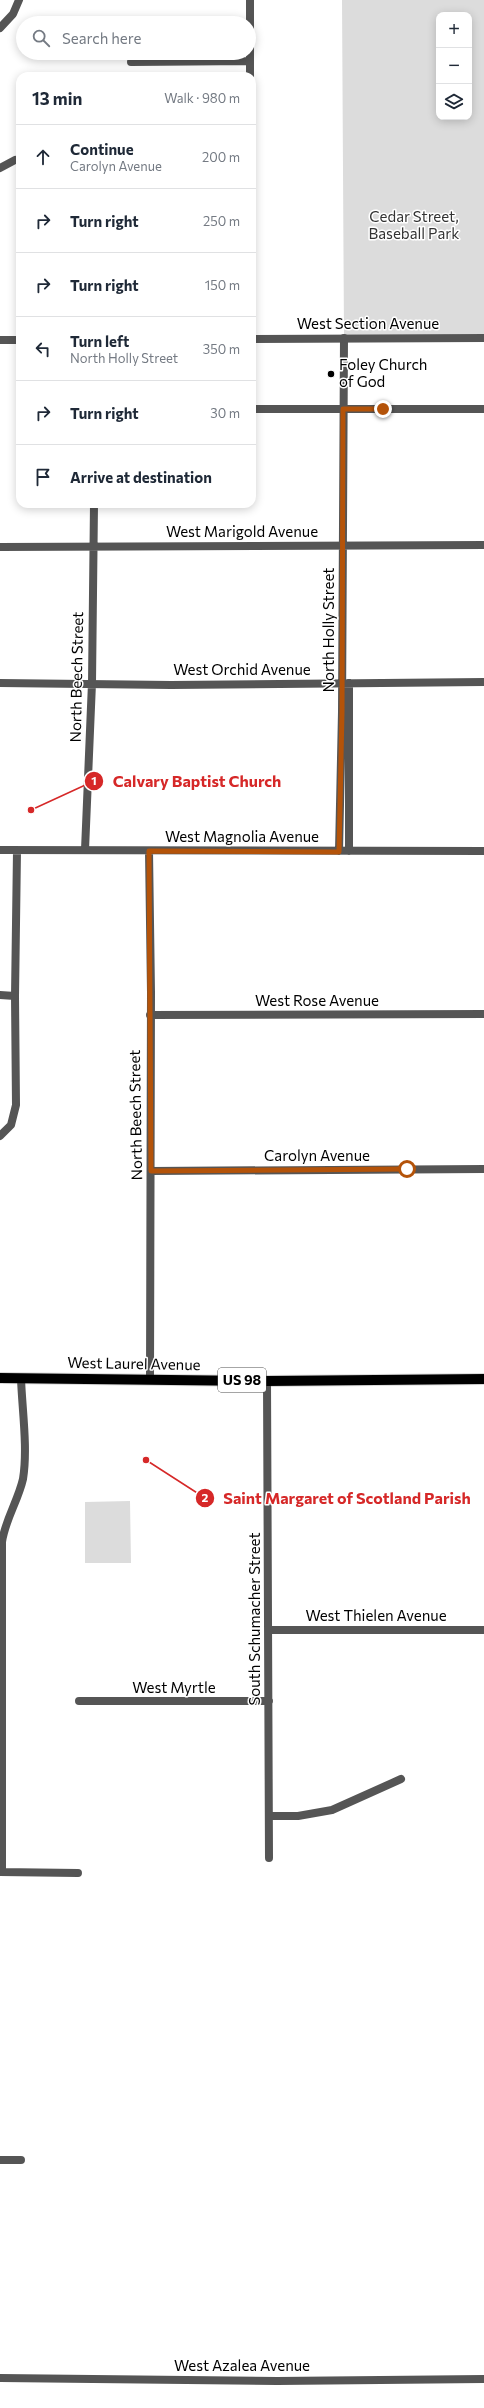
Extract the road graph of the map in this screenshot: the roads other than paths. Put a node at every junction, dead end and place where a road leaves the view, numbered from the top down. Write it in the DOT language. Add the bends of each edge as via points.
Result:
graph roads {
  1 [pos="19,0"];
  2 [pos="250,0"];
  3 [pos="250,16"];
  4 [pos="0,28"];
  5 [pos="250,61"];
  6 [pos="131,62"];
  7 [pos="250,72"];
  8 [pos="15,160"];
  9 [pos="0,168"];
  10 [pos="344,338"];
  11 [pos="484,338"];
  12 [pos="256,339"];
  13 [pos="0,340"];
  14 [pos="16,340"];
  15 [pos="256,409"];
  16 [pos="343,409"];
  17 [pos="484,409"];
  18 [pos="94,508"];
  19 [pos="484,545"];
  20 [pos="94,546"];
  21 [pos="343,546"];
  22 [pos="0,547"];
  23 [pos="484,682"];
  24 [pos="0,683"];
  25 [pos="92,683"];
  26 [pos="346,683"];
  27 [pos="0,850"];
  28 [pos="85,850"];
  29 [pos="17,851"];
  30 [pos="149,851"];
  31 [pos="484,851"];
  32 [pos="339,852"];
  33 [pos="349,852"];
  34 [pos="0,995"];
  35 [pos="15,996"];
  36 [pos="484,1014"];
  37 [pos="150,1015"];
  38 [pos="0,1136"];
  39 [pos="484,1169"];
  40 [pos="151,1171"];
  41 [pos="0,1378"];
  42 [pos="21,1378"];
  43 [pos="150,1379"];
  44 [pos="484,1379"];
  45 [pos="267,1381"];
  46 [pos="269,1630"];
  47 [pos="484,1630"];
  48 [pos="1,1635"];
  49 [pos="269,1700"];
  50 [pos="78,1701"];
  51 [pos="401,1779"];
  52 [pos="269,1816"];
  53 [pos="270,1858"];
  54 [pos="1,1872"];
  55 [pos="78,1873"];
  56 [pos="0,2160"];
  57 [pos="21,2160"];
  58 [pos="0,2378"];
  59 [pos="484,2379"];
  1 -- 4 [label="street" via="13,14"];
  2 -- 3 [label="street"];
  5 -- 6 [label="street"];
  5 -- 7 [label="street"];
  8 -- 9 [label="street"];
  10 -- 11 [label="street, West Section Avenue"];
  10 -- 12 [label="street, West Section Avenue"];
  10 -- 16 [label="street, North Holly Street"];
  13 -- 14 [label="street"];
  15 -- 16 [label="street"];
  16 -- 17 [label="street"];
  16 -- 21 [label="street, North Holly Street"];
  18 -- 20 [label="street, North Beech Street"];
  19 -- 21 [label="street, West Marigold Avenue"];
  20 -- 21 [label="street, West Marigold Avenue"];
  20 -- 22 [label="street, West Marigold Avenue"];
  20 -- 25 [label="street, North Beech Street"];
  21 -- 26 [label="street, North Holly Street"];
  23 -- 26 [label="street, West Orchid Avenue"];
  24 -- 25 [label="street, West Orchid Avenue"];
  25 -- 26 [label="street, West Orchid Avenue"];
  25 -- 28 [label="street, North Beech Street"];
  26 -- 32 [label="street, North Holly Street"];
  26 -- 33 [label="street"];
  27 -- 29 [label="street, West Magnolia Avenue"];
  28 -- 29 [label="street, West Magnolia Avenue"];
  28 -- 30 [label="street, West Magnolia Avenue"];
  29 -- 35 [label="street"];
  30 -- 32 [label="street, West Magnolia Avenue"];
  30 -- 37 [label="street, North Beech Street"];
  31 -- 33 [label="street, West Magnolia Avenue"];
  32 -- 33 [label="street, West Magnolia Avenue"];
  34 -- 35 [label="street"];
  35 -- 38 [label="street" via="16,1105 11,1125"];
  36 -- 37 [label="street, West Rose Avenue"];
  37 -- 40 [label="street, North Beech Street"];
  39 -- 40 [label="street, Carolyn Avenue"];
  40 -- 43 [label="street, North Beech Street"];
  41 -- 42 [label="main road, West Laurel Avenue / US 98"];
  42 -- 43 [label="main road, West Laurel Avenue / US 98"];
  42 -- 48 [label="street" via="23,1471 19,1496 4,1533"];
  43 -- 45 [label="main road, West Laurel Avenue / US 98"];
  44 -- 45 [label="main road, West Laurel Avenue / US 98"];
  45 -- 46 [label="street, South Schumacher Street"];
  46 -- 47 [label="street, West Thielen Avenue"];
  46 -- 49 [label="street, South Schumacher Street"];
  48 -- 54 [label="street"];
  49 -- 50 [label="street, West Myrtle"];
  49 -- 52 [label="street, South Schumacher Street"];
  51 -- 52 [label="street" via="332,1810 298,1816"];
  52 -- 53 [label="street, South Schumacher Street"];
  54 -- 55 [label="street"];
  56 -- 57 [label="street"];
  58 -- 59 [label="street, West Azalea Avenue" via="277,2381"];
}
